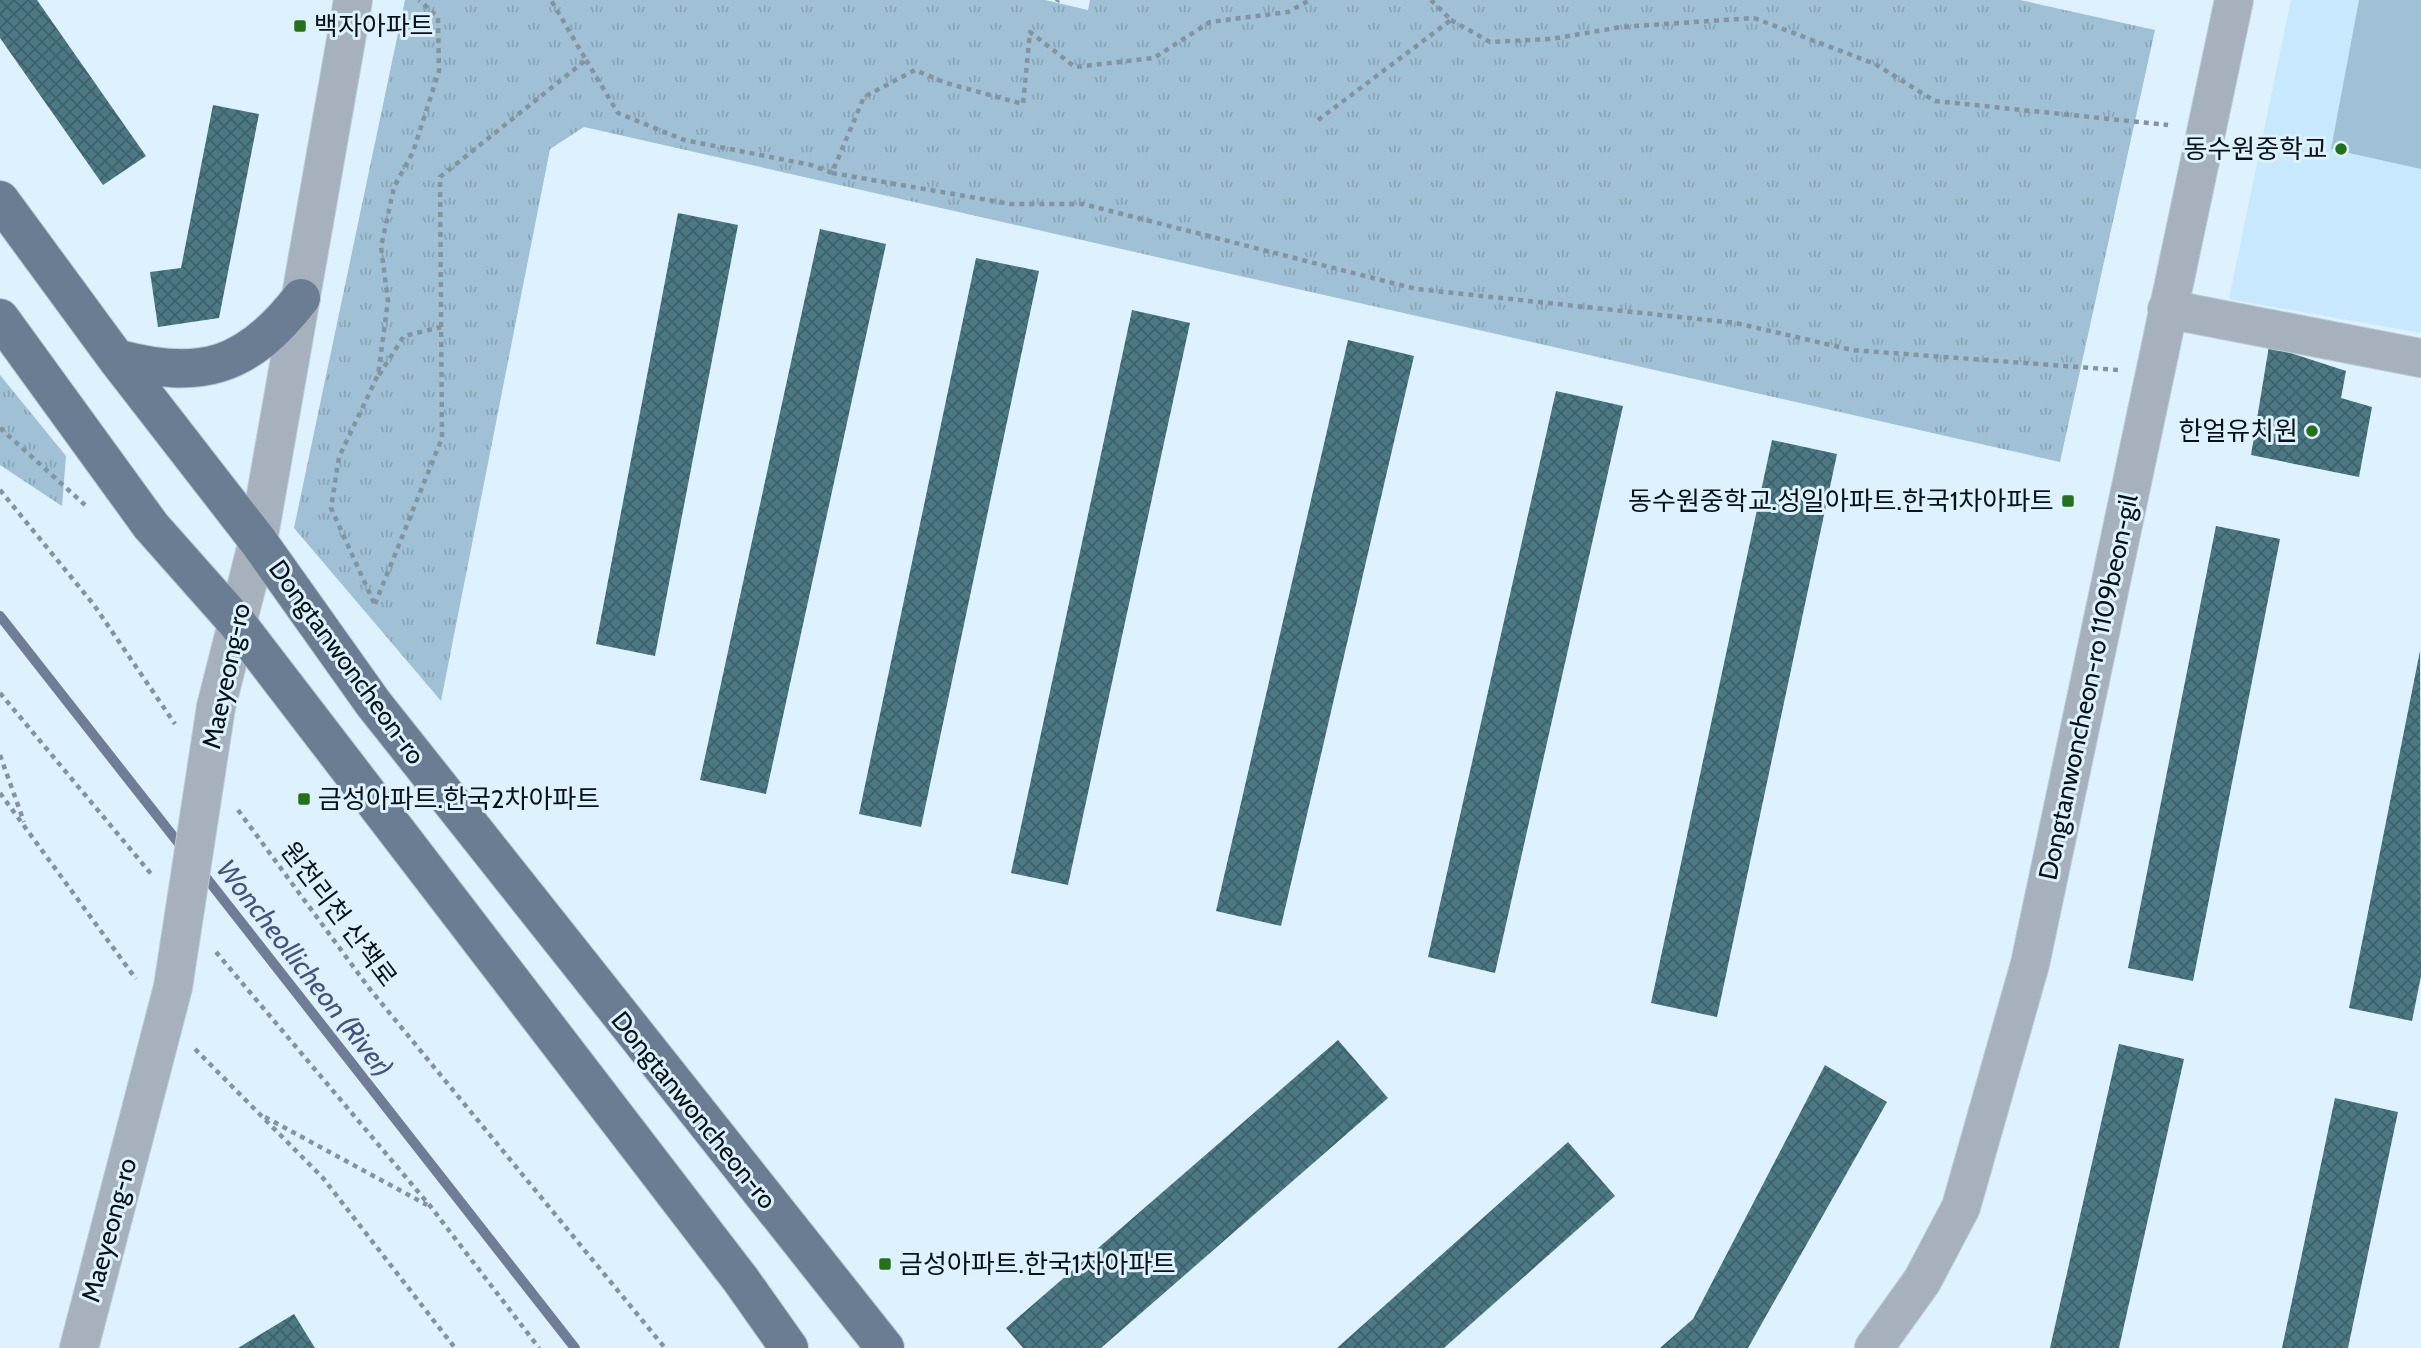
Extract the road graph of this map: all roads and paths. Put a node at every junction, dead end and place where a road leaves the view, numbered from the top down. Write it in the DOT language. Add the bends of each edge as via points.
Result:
graph roads {
  1 [pos="353,0"];
  2 [pos="419,0"];
  3 [pos="551,0"];
  4 [pos="1310,0"];
  5 [pos="1431,0"];
  6 [pos="2234,0"];
  7 [pos="1451,20"];
  8 [pos="586,60"];
  9 [pos="1318,120"];
  10 [pos="2206,129"];
  11 [pos="832,173"];
  12 [pos="0,200"];
  13 [pos="301,298"];
  14 [pos="2167,309"];
  15 [pos="0,318"];
  16 [pos="441,327"];
  17 [pos="116,358"];
  18 [pos="2421,358"];
  19 [pos="2154,372"];
  20 [pos="378,375"];
  21 [pos="0,490"];
  22 [pos="258,541"];
  23 [pos="237,623"];
  24 [pos="177,727"];
  25 [pos="0,755"];
  26 [pos="0,793"];
  27 [pos="233,803"];
  28 [pos="26,826"];
  29 [pos="169,1003"];
  30 [pos="261,1115"];
  31 [pos="79,1348"];
  32 [pos="455,1348"];
  33 [pos="539,1348"];
  34 [pos="665,1348"];
  35 [pos="789,1348"];
  36 [pos="885,1348"];
  37 [pos="1874,1348"];
  1 -- 13 [label="street, Maeyeong-ro"];
  2 -- 20 [label="path" via="438,17 439,71 413,152 394,187 381,247 388,301"];
  3 -- 8 [label="path"];
  4 -- 11 [label="path" via="1288,12 1210,22 1154,58 1075,67 1030,32 1023,104 915,70 864,97"];
  5 -- 7 [label="path"];
  6 -- 10 [label="street, Dongtanwoncheon-ro 1109beon-gil"];
  7 -- 9 [label="path"];
  7 -- 10 [label="path" via="1490,42 1754,18 1875,64 1935,101"];
  8 -- 11 [label="path" via="618,113 684,140"];
  8 -- 16 [label="path" via="440,177"];
  10 -- 14 [label="street, Dongtanwoncheon-ro 1109beon-gil"];
  11 -- 19 [label="path" via="1011,204 1083,204 1416,289 1736,323 1852,350"];
  12 -- 17 [label="main road, Dongtanwoncheon-ro"];
  13 -- 17 [label="main road" via="278,328 230,360 178,370"];
  13 -- 22 [label="street, Maeyeong-ro"];
  14 -- 18 [label="street"];
  14 -- 19 [label="street, Dongtanwoncheon-ro 1109beon-gil"];
  15 -- 23 [label="main road" via="151,526"];
  16 -- 20 [label="path" via="404,336"];
  16 -- 20 [label="path" via="442,438 375,604 331,508 339,457"];
  17 -- 22 [label="main road, Dongtanwoncheon-ro"];
  19 -- 37 [label="street, Dongtanwoncheon-ro 1109beon-gil" via="2030,964 1972,1169 1961,1207 1922,1281"];
  21 -- 24 [label="path" via="94,605"];
  22 -- 23 [label="street, Maeyeong-ro"];
  22 -- 36 [label="main road, Dongtanwoncheon-ro" via="373,703"];
  23 -- 29 [label="street, Maeyeong-ro, bridge" via="216,707"];
  23 -- 35 [label="main road"];
  25 -- 28 [label="path"];
  26 -- 28 [label="path"];
  27 -- 34 [label="path, 원천리천 산책로" via="369,988"];
  28 -- 29 [label="path"];
  29 -- 30 [label="path"];
  29 -- 31 [label="street, Maeyeong-ro"];
  30 -- 32 [label="path" via="324,1178"];
  30 -- 33 [label="path" via="431,1207"];
}
